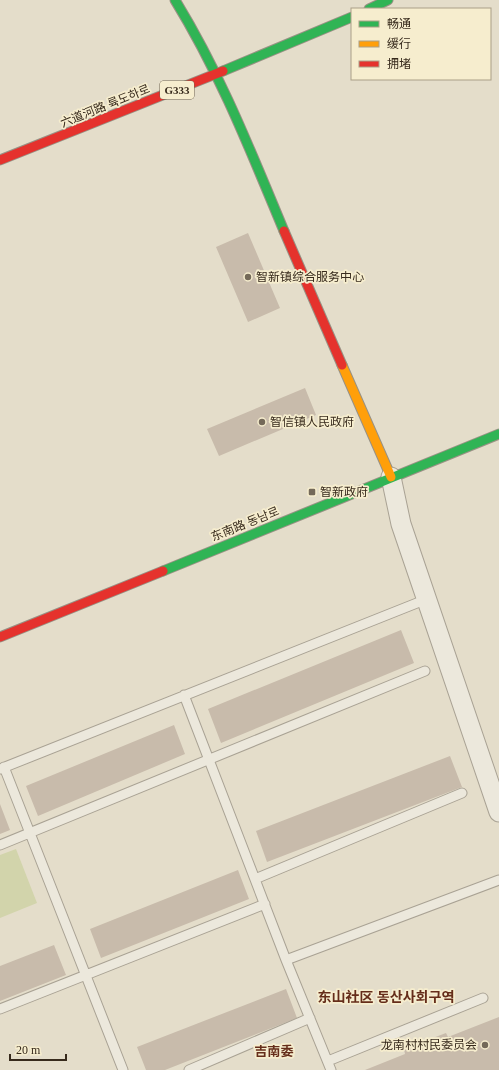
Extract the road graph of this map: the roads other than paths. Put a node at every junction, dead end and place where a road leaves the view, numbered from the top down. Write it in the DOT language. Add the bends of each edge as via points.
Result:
graph roads {
  1 [pos="174,0"];
  2 [pos="388,0"];
  3 [pos="371,8"];
  4 [pos="351,17"];
  5 [pos="217,74"];
  6 [pos="0,160"];
  7 [pos="499,434"];
  8 [pos="391,477"];
  9 [pos="427,599"];
  10 [pos="0,637"];
  11 [pos="425,671"];
  12 [pos="184,695"];
  13 [pos="208,760"];
  14 [pos="2,768"];
  15 [pos="462,793"];
  16 [pos="499,812"];
  17 [pos="30,832"];
  18 [pos="0,845"];
  19 [pos="255,878"];
  20 [pos="499,880"];
  21 [pos="265,904"];
  22 [pos="286,960"];
  23 [pos="86,975"];
  24 [pos="483,998"];
  25 [pos="0,1009"];
  26 [pos="310,1018"];
  27 [pos="330,1066"];
  28 [pos="123,1070"];
  29 [pos="189,1070"];
  1 -- 5 [label="main road"];
  2 -- 3 [label="main road"];
  4 -- 5 [label="main road, 六道河路 륙도하로 / G333"];
  5 -- 6 [label="main road, 六道河路 륙도하로 / G333"];
  5 -- 8 [label="main road"];
  7 -- 8 [label="main road, 东南路 동남로"];
  8 -- 9 [label="street" via="401,524"];
  8 -- 10 [label="main road, 东南路 동남로"];
  9 -- 12 [label="lane"];
  9 -- 16 [label="street"];
  11 -- 13 [label="lane"];
  12 -- 13 [label="lane"];
  12 -- 14 [label="lane"];
  13 -- 17 [label="lane"];
  13 -- 19 [label="lane"];
  14 -- 17 [label="lane"];
  15 -- 19 [label="lane"];
  17 -- 18 [label="lane"];
  17 -- 23 [label="lane"];
  19 -- 21 [label="lane"];
  20 -- 22 [label="lane"];
  21 -- 22 [label="lane"];
  21 -- 23 [label="lane"];
  22 -- 26 [label="lane"];
  23 -- 25 [label="lane"];
  23 -- 28 [label="lane"];
  24 -- 27 [label="lane"];
  26 -- 27 [label="lane"];
  26 -- 29 [label="lane"];
}
